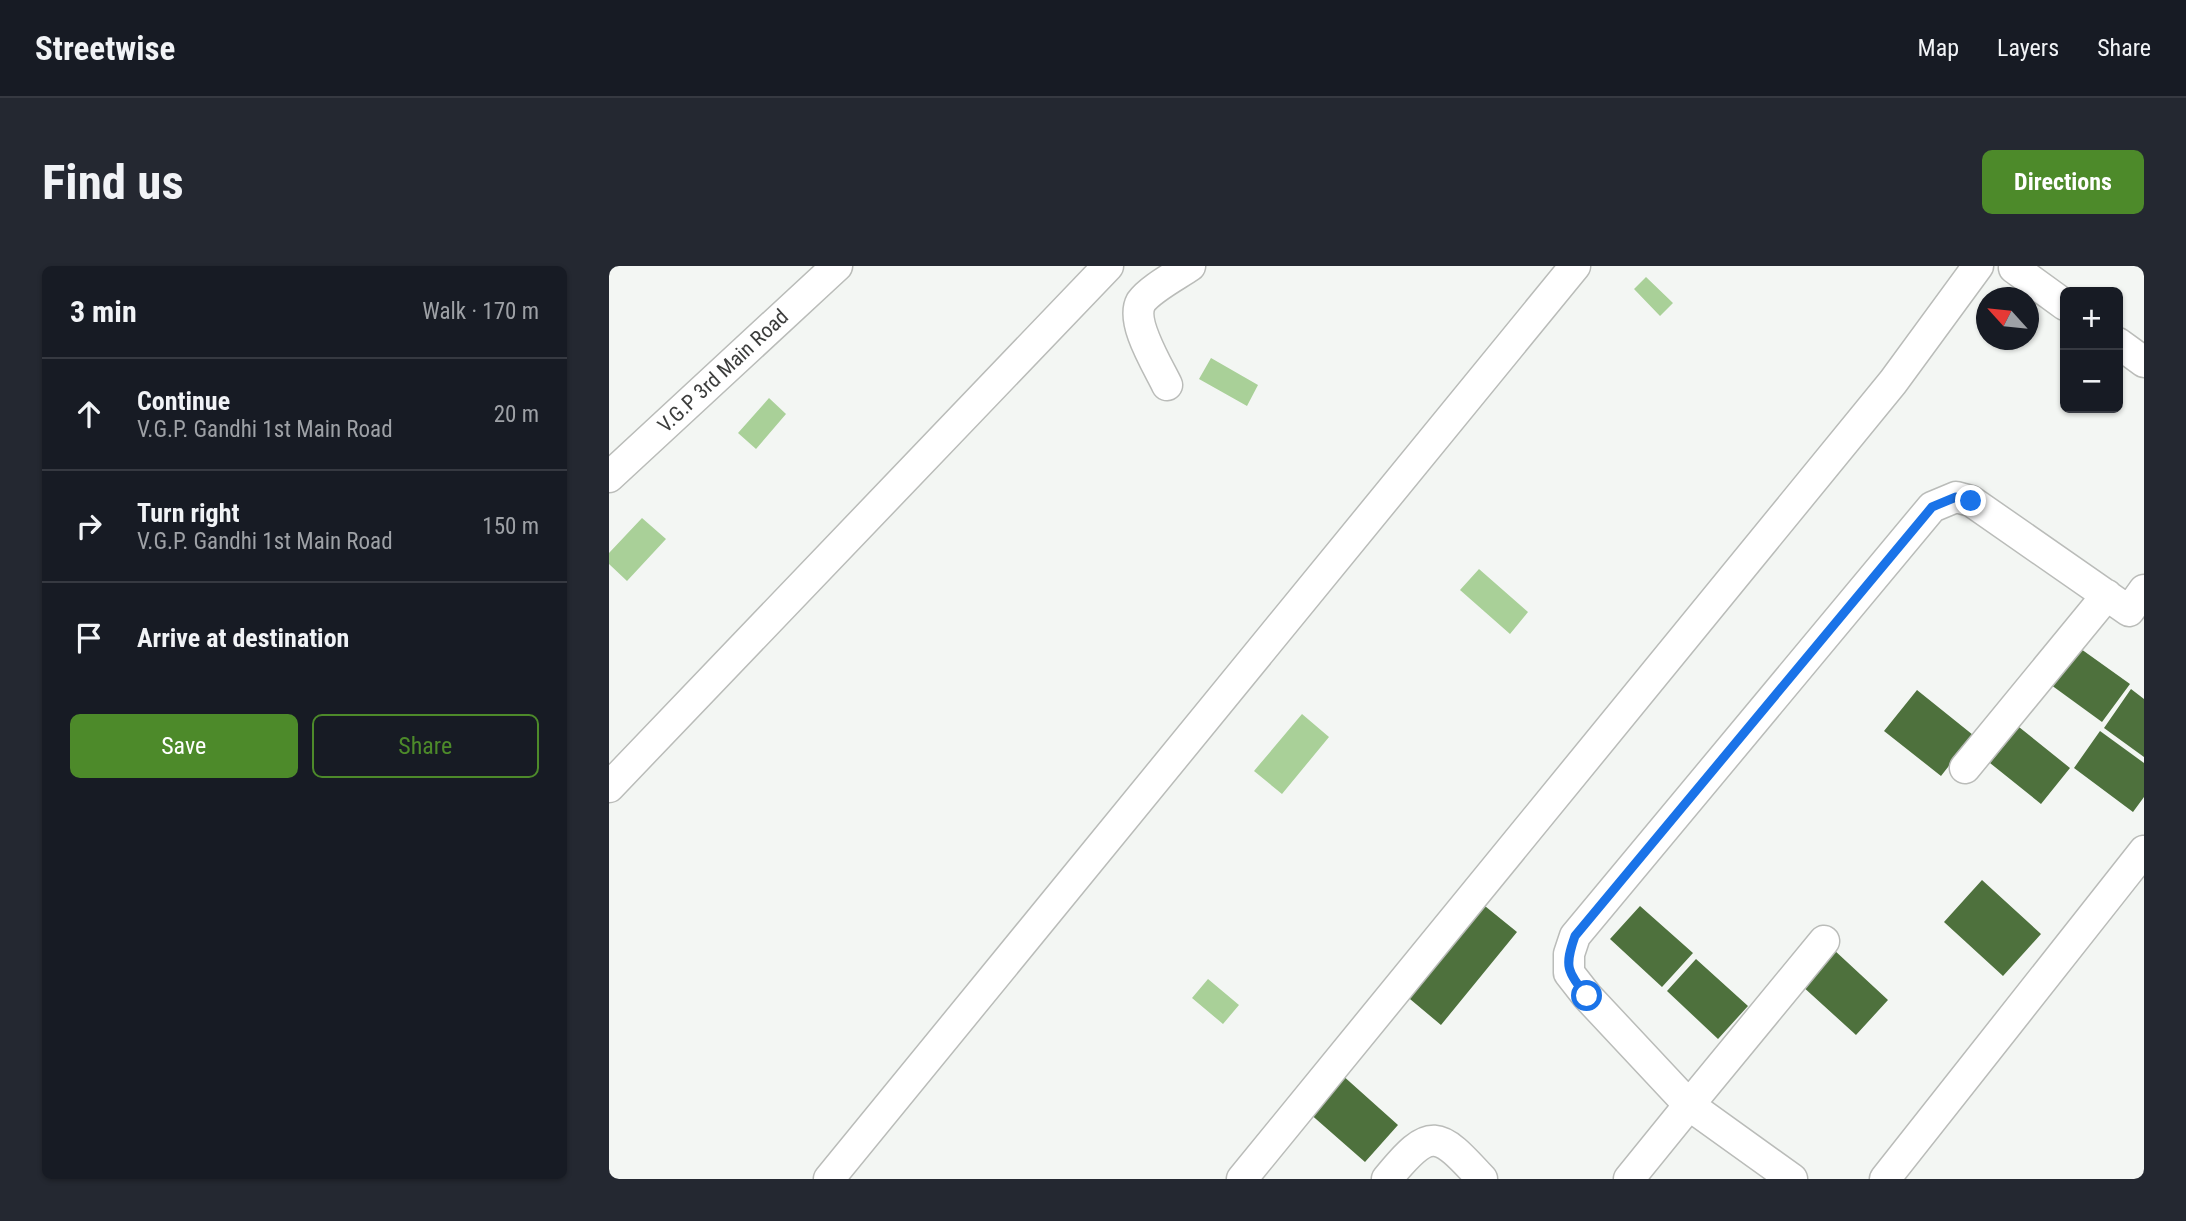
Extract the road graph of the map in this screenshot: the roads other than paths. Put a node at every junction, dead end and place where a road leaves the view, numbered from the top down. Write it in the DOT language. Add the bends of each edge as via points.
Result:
graph roads {
  1 [pos="837,266"];
  2 [pos="1108,266"];
  3 [pos="1190,266"];
  4 [pos="1575,266"];
  5 [pos="1978,266"];
  6 [pos="2014,268"];
  7 [pos="2060,301"];
  8 [pos="2123,347"];
  9 [pos="2144,362"];
  10 [pos="1167,385"];
  11 [pos="609,477"];
  12 [pos="2131,605"];
  13 [pos="1965,768"];
  14 [pos="609,787"];
  15 [pos="2144,851"];
  16 [pos="1824,941"];
  17 [pos="1689,1105"];
  18 [pos="829,1179"];
  19 [pos="1242,1179"];
  20 [pos="1387,1179"];
  21 [pos="1482,1179"];
  22 [pos="1629,1179"];
  23 [pos="1792,1179"];
  24 [pos="1885,1179"];
  1 -- 11 [label="street, V.G.P 3rd Main Road"];
  2 -- 14 [label="street"];
  3 -- 10 [label="street" via="1149,294 1138,311 1143,335"];
  4 -- 18 [label="street"];
  5 -- 19 [label="street" via="1893,382"];
  6 -- 7 [label="street"];
  8 -- 9 [label="street"];
  12 -- 13 [label="street"];
  12 -- 17 [label="street" via="1971,501 1956,497 1932,507 1575,936 1569,973"];
  15 -- 24 [label="street"];
  16 -- 17 [label="street"];
  17 -- 22 [label="street"];
  17 -- 23 [label="street"];
  20 -- 21 [label="street" via="1406,1156 1433,1139 1453,1148"];
}
